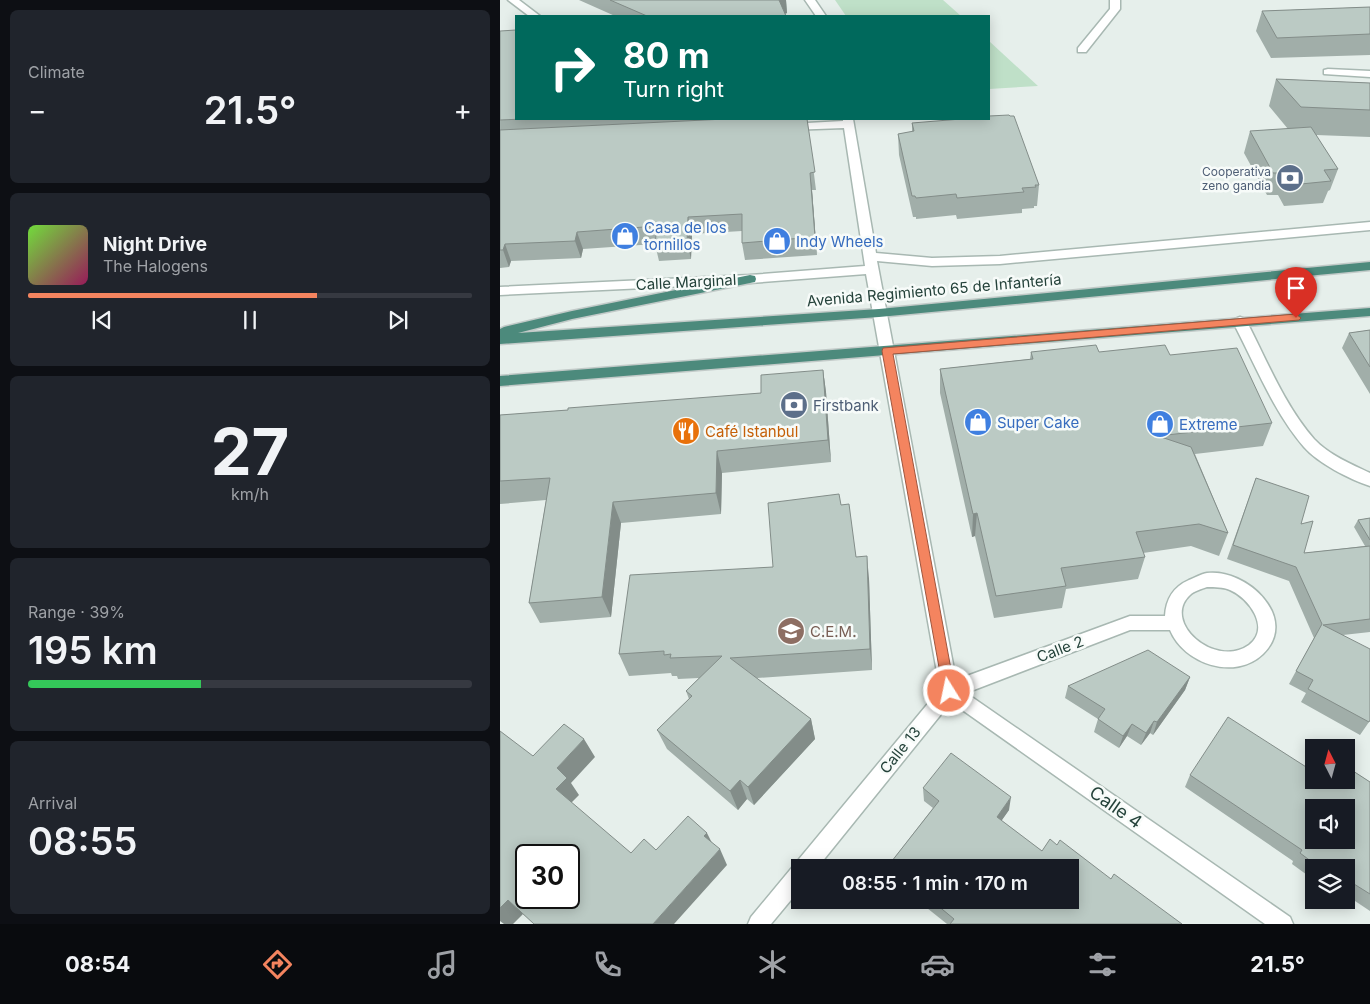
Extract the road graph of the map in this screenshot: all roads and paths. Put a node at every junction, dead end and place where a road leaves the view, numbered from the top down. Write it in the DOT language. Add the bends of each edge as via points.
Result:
graph roads {
  1 [pos="514,0"];
  2 [pos="810,0"];
  3 [pos="1115,0"];
  4 [pos="534,15"];
  5 [pos="820,15"];
  6 [pos="1082,50"];
  7 [pos="1328,72"];
  8 [pos="1370,74"];
  9 [pos="848,122"];
  10 [pos="779,128"];
  11 [pos="1370,226"];
  12 [pos="870,256"];
  13 [pos="1370,266"];
  14 [pos="872,270"];
  15 [pos="750,280"];
  16 [pos="500,291"];
  17 [pos="1370,312"];
  18 [pos="879,313"];
  19 [pos="1240,322"];
  20 [pos="500,333"];
  21 [pos="500,339"];
  22 [pos="887,351"];
  23 [pos="500,381"];
  24 [pos="1370,480"];
  25 [pos="1174,624"];
  26 [pos="949,691"];
  27 [pos="811,859"];
  28 [pos="791,883"];
  29 [pos="758,924"];
  30 [pos="1283,924"];
  1 -- 4 [label="street"];
  2 -- 5 [label="street"];
  3 -- 6 [label="street" via="1116,10"];
  7 -- 8 [label="street"];
  9 -- 10 [label="street"];
  9 -- 12 [label="street"];
  11 -- 12 [label="street" via="1000,260 932,262"];
  12 -- 14 [label="street"];
  13 -- 18 [label="highway, Avenida Regimiento 65 de Infantería"];
  14 -- 15 [label="street, Calle Marginal"];
  14 -- 18 [label="street"];
  15 -- 16 [label="street, Calle Marginal"];
  15 -- 20 [label="highway"];
  17 -- 19 [label="highway"];
  18 -- 21 [label="highway, Avenida Regimiento 65 de Infantería"];
  18 -- 22 [label="street"];
  19 -- 22 [label="highway"];
  19 -- 24 [label="street" via="1287,413 1310,444 1337,464"];
  22 -- 23 [label="highway"];
  22 -- 26 [label="street"];
  25 -- 25 [label="street" via="1183,639 1196,650 1227,660 1242,658 1255,651 1264,641 1267,629 1266,616 1249,592 1221,580 1193,583 1182,590 1175,601"];
  25 -- 26 [label="street, Calle 2" via="1130,623"];
  26 -- 27 [label="street, Calle 13"];
  26 -- 30 [label="street, Calle 4"];
  28 -- 29 [label="street"];
}
